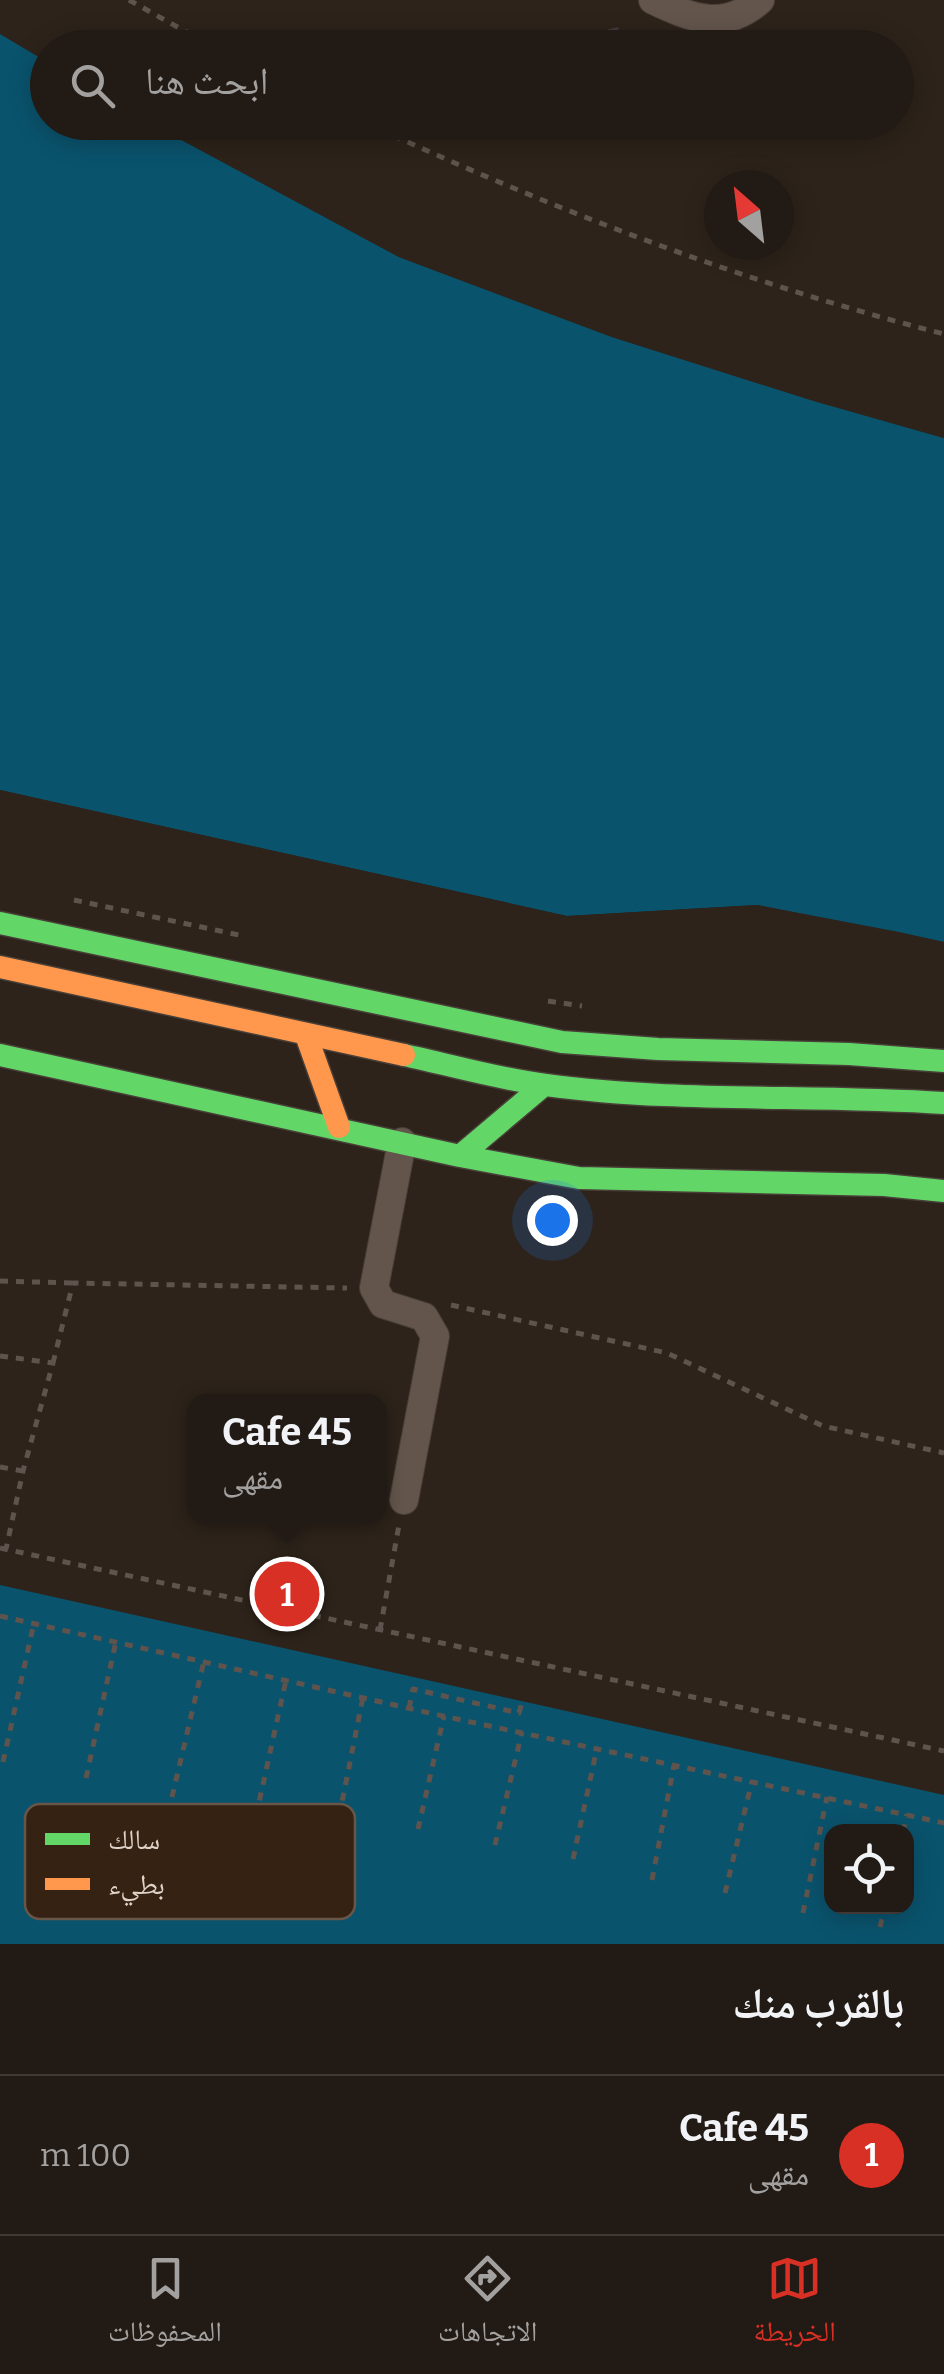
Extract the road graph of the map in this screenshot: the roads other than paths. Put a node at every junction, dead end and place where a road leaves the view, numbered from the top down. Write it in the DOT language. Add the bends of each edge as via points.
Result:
graph roads {
  1 [pos="653,0"];
  2 [pos="728,0"];
  3 [pos="760,0"];
  4 [pos="680,12"];
  5 [pos="0,923"];
  6 [pos="0,967"];
  7 [pos="306,1035"];
  8 [pos="0,1055"];
  9 [pos="944,1061"];
  10 [pos="544,1085"];
  11 [pos="944,1103"];
  12 [pos="339,1126"];
  13 [pos="402,1142"];
  14 [pos="460,1156"];
  15 [pos="944,1191"];
  16 [pos="404,1500"];
  1 -- 4 [label="street"];
  2 -- 4 [label="street"];
  3 -- 4 [label="street" via="730,19"];
  5 -- 9 [label="street" via="562,1042"];
  6 -- 7 [label="street"];
  7 -- 10 [label="street"];
  7 -- 12 [label="street"];
  8 -- 12 [label="street"];
  10 -- 11 [label="street"];
  10 -- 14 [label="street"];
  12 -- 13 [label="street"];
  13 -- 14 [label="street"];
  13 -- 16 [label="street" via="374,1288 383,1304 424,1317 435,1336"];
  14 -- 15 [label="street" via="579,1178"];
}
